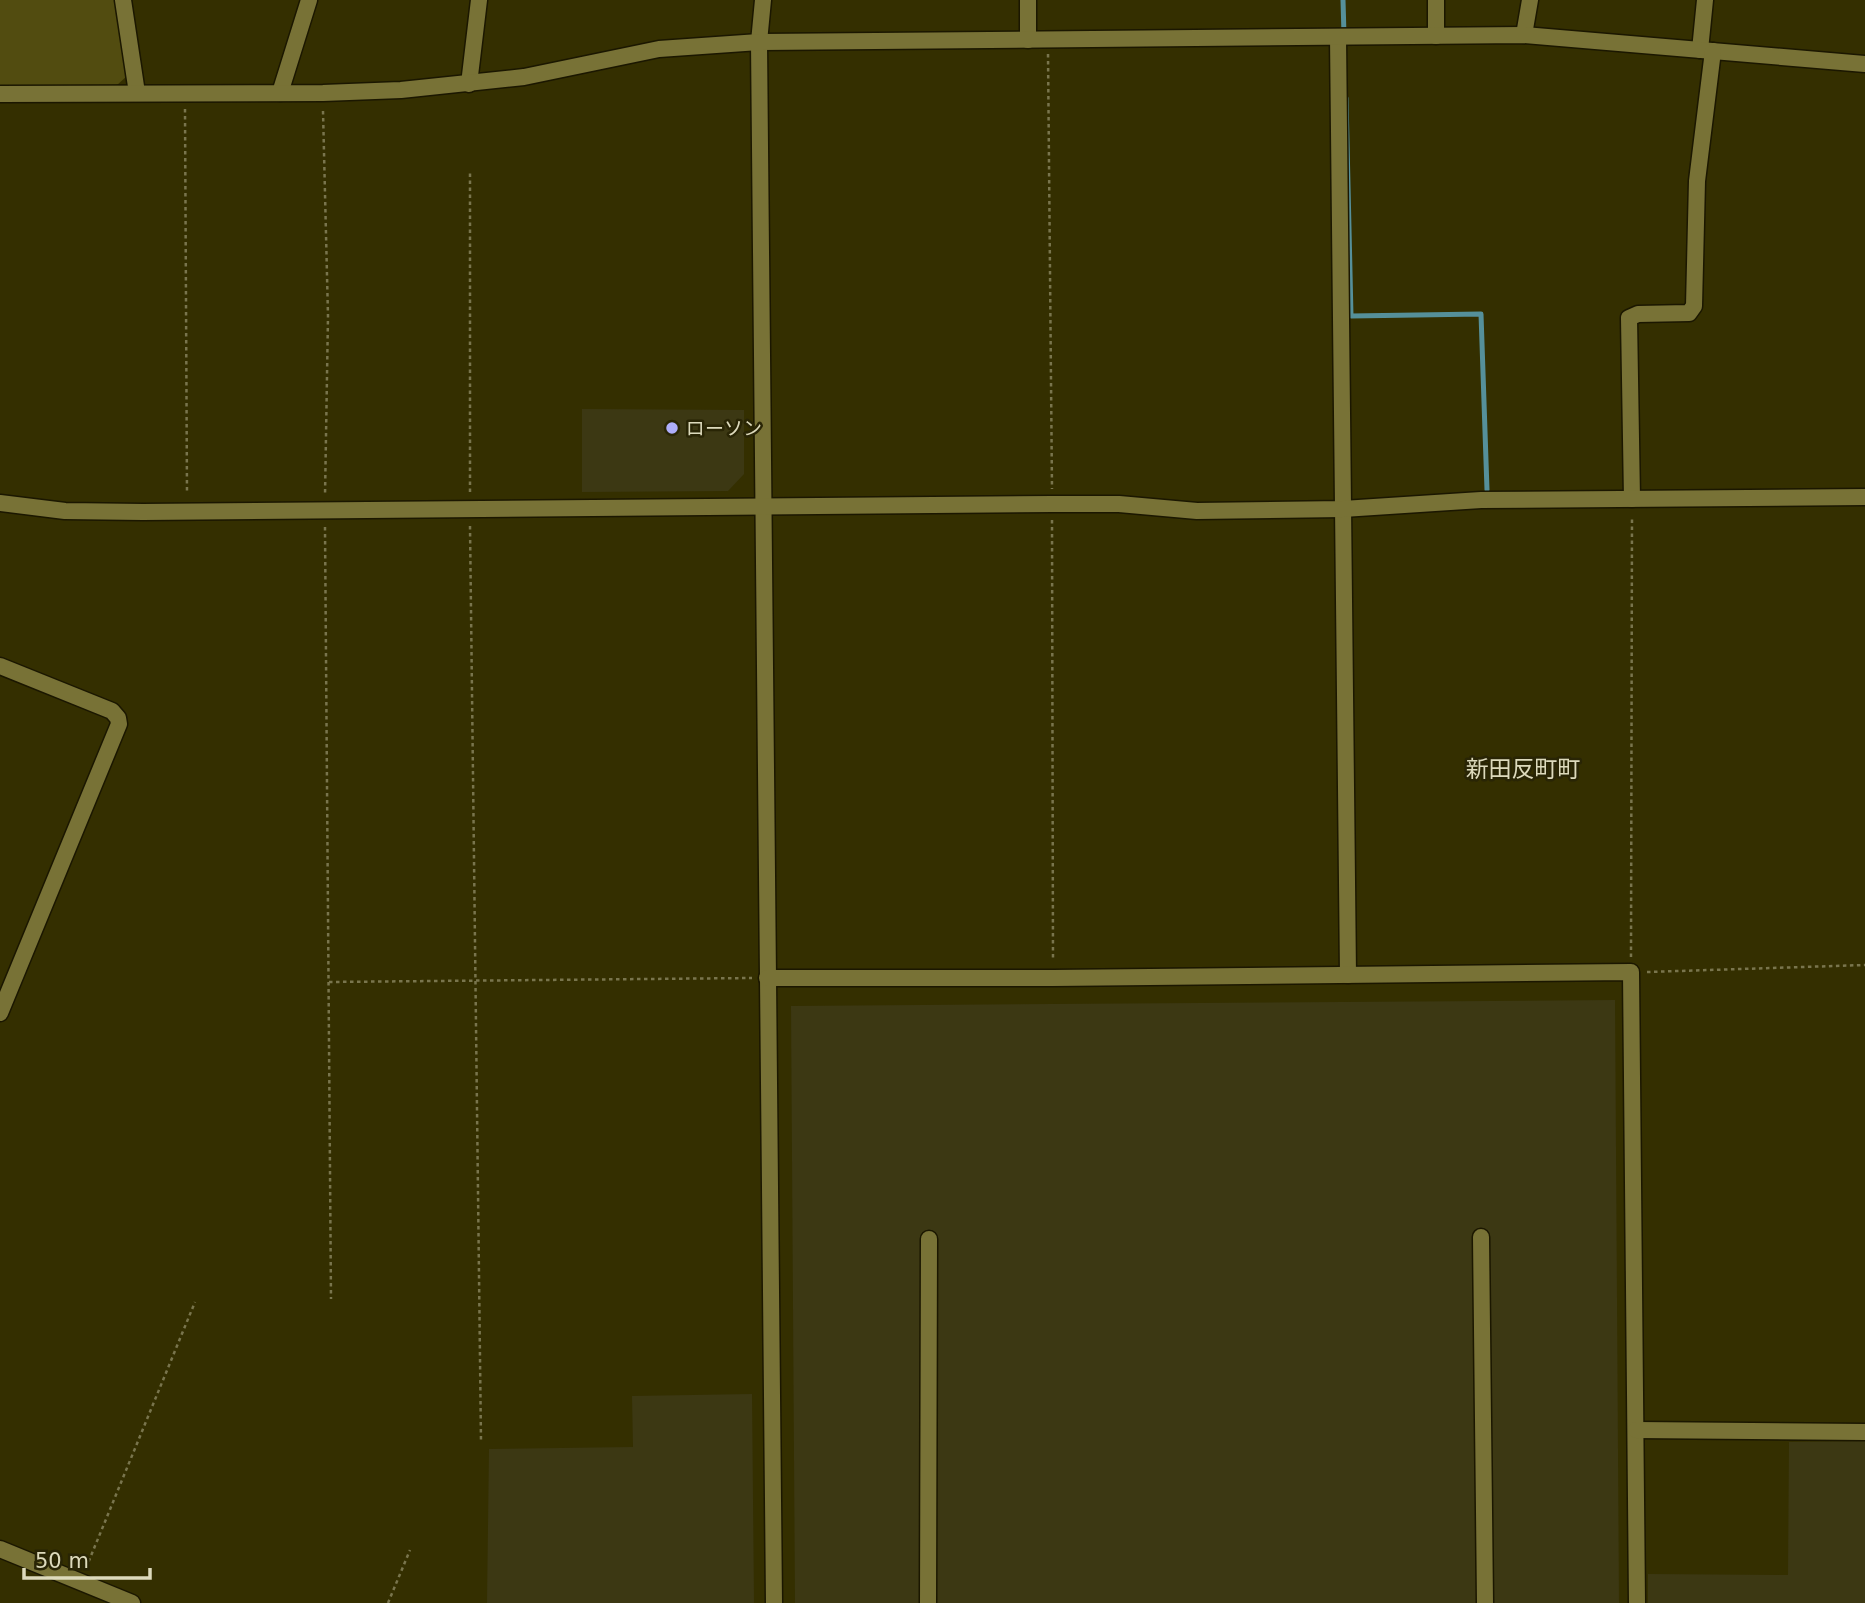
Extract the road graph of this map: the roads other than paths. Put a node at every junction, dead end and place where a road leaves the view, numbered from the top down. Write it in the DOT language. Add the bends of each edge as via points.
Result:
graph roads {
  1 [pos="122,0"];
  2 [pos="309,0"];
  3 [pos="479,0"];
  4 [pos="763,0"];
  5 [pos="1028,0"];
  6 [pos="1436,0"];
  7 [pos="1530,0"];
  8 [pos="1704,0"];
  9 [pos="1524,35"];
  10 [pos="1436,36"];
  11 [pos="1338,37"];
  12 [pos="1028,40"];
  13 [pos="759,42"];
  14 [pos="1707,51"];
  15 [pos="1865,64"];
  16 [pos="469,84"];
  17 [pos="137,93"];
  18 [pos="280,93"];
  19 [pos="0,94"];
  20 [pos="1865,497"];
  21 [pos="1632,499"];
  22 [pos="0,503"];
  23 [pos="763,506"];
  24 [pos="1337,509"];
  25 [pos="0,666"];
  26 [pos="1348,975"];
  27 [pos="767,978"];
  28 [pos="0,1013"];
  29 [pos="1481,1237"];
  30 [pos="929,1239"];
  31 [pos="1636,1430"];
  32 [pos="1865,1432"];
  33 [pos="0,1549"];
  34 [pos="132,1603"];
  35 [pos="774,1603"];
  36 [pos="928,1603"];
  37 [pos="1485,1603"];
  38 [pos="1637,1603"];
  1 -- 17 [label="street"];
  2 -- 18 [label="street"];
  3 -- 16 [label="street"];
  4 -- 13 [label="street"];
  5 -- 12 [label="street"];
  6 -- 10 [label="street"];
  7 -- 9 [label="street"];
  8 -- 14 [label="street"];
  9 -- 10 [label="street"];
  9 -- 14 [label="street"];
  10 -- 11 [label="street"];
  11 -- 12 [label="street"];
  11 -- 24 [label="street"];
  12 -- 13 [label="street"];
  13 -- 16 [label="street" via="659,49"];
  13 -- 23 [label="street"];
  14 -- 15 [label="street"];
  14 -- 21 [label="street" via="1694,306 1689,313 1629,318"];
  16 -- 18 [label="street"];
  17 -- 18 [label="street"];
  17 -- 19 [label="street"];
  20 -- 21 [label="street"];
  21 -- 24 [label="street" via="1481,500"];
  22 -- 23 [label="street" via="65,511"];
  23 -- 24 [label="street" via="1052,503 1197,511"];
  23 -- 27 [label="street"];
  24 -- 26 [label="street"];
  25 -- 28 [label="street" via="112,711 119,724"];
  26 -- 27 [label="street"];
  26 -- 31 [label="street" via="1631,972"];
  27 -- 35 [label="street"];
  29 -- 37 [label="street"];
  30 -- 36 [label="street"];
  31 -- 32 [label="street"];
  31 -- 38 [label="street"];
  33 -- 34 [label="street"];
}
